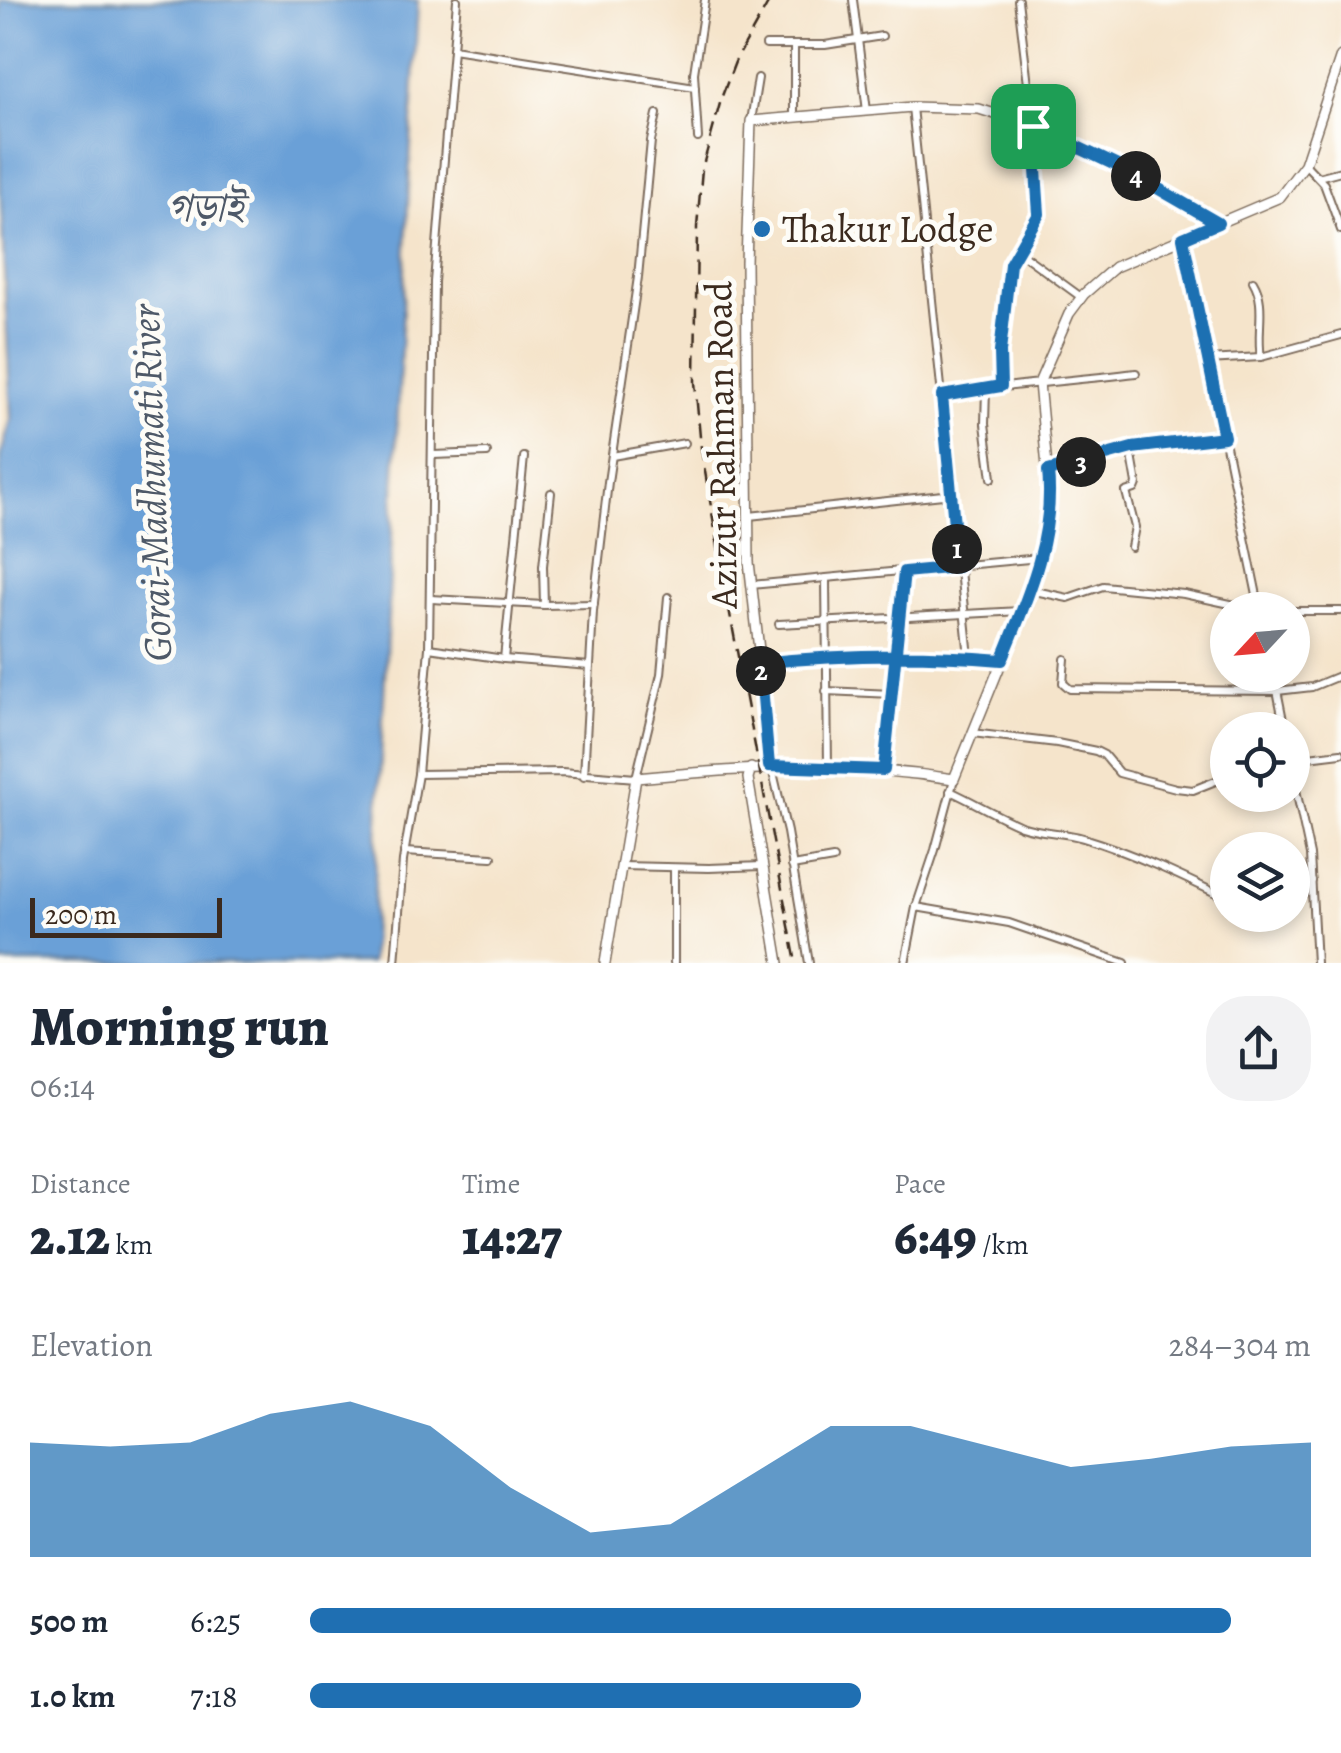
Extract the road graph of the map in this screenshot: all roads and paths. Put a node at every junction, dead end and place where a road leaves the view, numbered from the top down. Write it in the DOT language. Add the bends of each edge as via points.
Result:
graph roads {
  1 [pos="457,0"];
  2 [pos="705,0"];
  3 [pos="853,0"];
  4 [pos="1018,0"];
  5 [pos="882,36"];
  6 [pos="858,41"];
  7 [pos="766,45"];
  8 [pos="794,47"];
  9 [pos="453,49"];
  10 [pos="1341,56"];
  11 [pos="758,78"];
  12 [pos="695,87"];
  13 [pos="912,107"];
  14 [pos="868,111"];
  15 [pos="657,114"];
  16 [pos="794,118"];
  17 [pos="751,121"];
  18 [pos="1033,126"];
  19 [pos="698,138"];
  20 [pos="1305,164"];
  21 [pos="1341,170"];
  22 [pos="1318,176"];
  23 [pos="1218,223"];
  24 [pos="1341,230"];
  25 [pos="1183,238"];
  26 [pos="1018,251"];
  27 [pos="1253,280"];
  28 [pos="1081,298"];
  29 [pos="1341,334"];
  30 [pos="1260,357"];
  31 [pos="1207,360"];
  32 [pos="1136,373"];
  33 [pos="1039,383"];
  34 [pos="1001,386"];
  35 [pos="986,388"];
  36 [pos="942,396"];
  37 [pos="1224,437"];
  38 [pos="685,443"];
  39 [pos="1131,450"];
  40 [pos="487,453"];
  41 [pos="433,455"];
  42 [pos="612,456"];
  43 [pos="524,457"];
  44 [pos="1048,471"];
  45 [pos="992,478"];
  46 [pos="551,493"];
  47 [pos="952,494"];
  48 [pos="748,516"];
  49 [pos="1131,547"];
  50 [pos="1041,558"];
  51 [pos="958,567"];
  52 [pos="904,572"];
  53 [pos="826,579"];
  54 [pos="751,585"];
  55 [pos="1030,590"];
  56 [pos="1255,592"];
  57 [pos="668,597"];
  58 [pos="431,599"];
  59 [pos="1210,600"];
  60 [pos="508,601"];
  61 [pos="594,604"];
  62 [pos="544,605"];
  63 [pos="1022,611"];
  64 [pos="1341,611"];
  65 [pos="1310,612"];
  66 [pos="964,614"];
  67 [pos="900,618"];
  68 [pos="825,622"];
  69 [pos="779,624"];
  70 [pos="429,648"];
  71 [pos="826,655"];
  72 [pos="896,656"];
  73 [pos="968,657"];
  74 [pos="1065,659"];
  75 [pos="504,660"];
  76 [pos="1002,660"];
  77 [pos="760,663"];
  78 [pos="590,666"];
  79 [pos="1341,676"];
  80 [pos="1310,687"];
  81 [pos="1210,690"];
  82 [pos="826,691"];
  83 [pos="892,694"];
  84 [pos="972,733"];
  85 [pos="1341,753"];
  86 [pos="1310,757"];
  87 [pos="770,766"];
  88 [pos="828,767"];
  89 [pos="752,768"];
  90 [pos="884,770"];
  91 [pos="418,774"];
  92 [pos="584,776"];
  93 [pos="636,778"];
  94 [pos="954,779"];
  95 [pos="1210,783"];
  96 [pos="950,791"];
  97 [pos="1301,812"];
  98 [pos="404,852"];
  99 [pos="492,857"];
  100 [pos="833,859"];
  101 [pos="621,866"];
  102 [pos="762,866"];
  103 [pos="792,866"];
  104 [pos="674,868"];
  105 [pos="1312,881"];
  106 [pos="1210,889"];
  107 [pos="916,907"];
  108 [pos="395,963"];
  109 [pos="605,963"];
  110 [pos="674,963"];
  111 [pos="779,963"];
  112 [pos="809,963"];
  113 [pos="906,963"];
  114 [pos="1126,963"];
  115 [pos="1316,963"];
  1 -- 9 [label="street"];
  2 -- 12 [label="street"];
  3 -- 6 [label="street"];
  4 -- 18 [label="street"];
  5 -- 6 [label="street"];
  6 -- 8 [label="street"];
  6 -- 14 [label="street"];
  7 -- 8 [label="street"];
  8 -- 16 [label="street"];
  9 -- 12 [label="street"];
  9 -- 41 [label="street" via="434,282"];
  10 -- 20 [label="street"];
  11 -- 17 [label="street"];
  12 -- 19 [label="street"];
  13 -- 14 [label="street"];
  13 -- 18 [label="street" via="979,108"];
  13 -- 36 [label="street"];
  14 -- 16 [label="street"];
  15 -- 42 [label="street"];
  16 -- 17 [label="street"];
  17 -- 48 [label="street, Azizur Rahman Road"];
  18 -- 23 [label="street"];
  18 -- 26 [label="street" via="1039,214"];
  20 -- 22 [label="street"];
  20 -- 23 [label="street" via="1280,197"];
  21 -- 22 [label="street"];
  22 -- 24 [label="street"];
  23 -- 25 [label="street"];
  25 -- 28 [label="street" via="1115,266"];
  25 -- 31 [label="street"];
  26 -- 28 [label="street"];
  26 -- 34 [label="street" via="1006,286"];
  27 -- 30 [label="street" via="1261,302"];
  28 -- 33 [label="street"];
  29 -- 30 [label="street"];
  30 -- 31 [label="street"];
  31 -- 37 [label="street"];
  32 -- 33 [label="street"];
  33 -- 34 [label="street"];
  33 -- 44 [label="street"];
  34 -- 35 [label="street"];
  35 -- 36 [label="street"];
  35 -- 45 [label="street"];
  36 -- 47 [label="street"];
  37 -- 39 [label="street"];
  37 -- 56 [label="street"];
  38 -- 42 [label="street"];
  39 -- 44 [label="street"];
  39 -- 49 [label="street" via="1137,484 1126,492 1135,526"];
  40 -- 41 [label="street"];
  41 -- 58 [label="street"];
  42 -- 61 [label="street"];
  43 -- 60 [label="street"];
  44 -- 50 [label="street"];
  46 -- 62 [label="street"];
  47 -- 48 [label="street"];
  47 -- 51 [label="street"];
  48 -- 54 [label="street, Azizur Rahman Road"];
  50 -- 51 [label="street"];
  50 -- 55 [label="street"];
  51 -- 52 [label="street"];
  51 -- 66 [label="street"];
  52 -- 53 [label="street"];
  52 -- 67 [label="street"];
  53 -- 54 [label="street"];
  53 -- 68 [label="street"];
  54 -- 77 [label="street, Azizur Rahman Road"];
  55 -- 59 [label="street" via="1068,598 1103,586"];
  55 -- 63 [label="street"];
  57 -- 93 [label="street" via="661,674"];
  58 -- 60 [label="street"];
  58 -- 70 [label="street"];
  60 -- 62 [label="street"];
  60 -- 75 [label="street"];
  61 -- 62 [label="street"];
  61 -- 78 [label="street"];
  63 -- 66 [label="street"];
  63 -- 76 [label="street"];
  64 -- 65 [label="street"];
  66 -- 67 [label="street"];
  66 -- 73 [label="street"];
  67 -- 68 [label="street"];
  67 -- 72 [label="street"];
  68 -- 69 [label="street"];
  68 -- 71 [label="street"];
  70 -- 75 [label="street"];
  70 -- 91 [label="street"];
  71 -- 72 [label="street"];
  71 -- 77 [label="street"];
  71 -- 82 [label="street"];
  72 -- 73 [label="street"];
  72 -- 83 [label="street"];
  73 -- 76 [label="street"];
  74 -- 81 [label="street" via="1063,683 1070,689"];
  75 -- 78 [label="street"];
  76 -- 84 [label="street"];
  77 -- 87 [label="street, Azizur Rahman Road"];
  78 -- 92 [label="street"];
  79 -- 80 [label="street"];
  82 -- 83 [label="street"];
  82 -- 88 [label="street"];
  83 -- 90 [label="street"];
  84 -- 94 [label="street"];
  84 -- 95 [label="street" via="1096,751 1119,773 1176,788"];
  85 -- 86 [label="street"];
  87 -- 88 [label="street"];
  87 -- 89 [label="street"];
  87 -- 103 [label="street"];
  88 -- 90 [label="street"];
  89 -- 93 [label="street"];
  89 -- 102 [label="street"];
  90 -- 94 [label="street"];
  91 -- 92 [label="street"];
  91 -- 98 [label="street"];
  92 -- 93 [label="street"];
  93 -- 101 [label="street"];
  94 -- 96 [label="street"];
  96 -- 106 [label="street" via="1018,824 1118,850"];
  96 -- 107 [label="street"];
  97 -- 105 [label="street"];
  98 -- 99 [label="street"];
  98 -- 108 [label="street"];
  100 -- 103 [label="street"];
  101 -- 104 [label="street"];
  101 -- 109 [label="street"];
  102 -- 104 [label="street"];
  102 -- 111 [label="street"];
  103 -- 112 [label="street"];
  104 -- 110 [label="street"];
  105 -- 115 [label="street"];
  107 -- 113 [label="street"];
  107 -- 114 [label="street" via="1009,923"];
}
